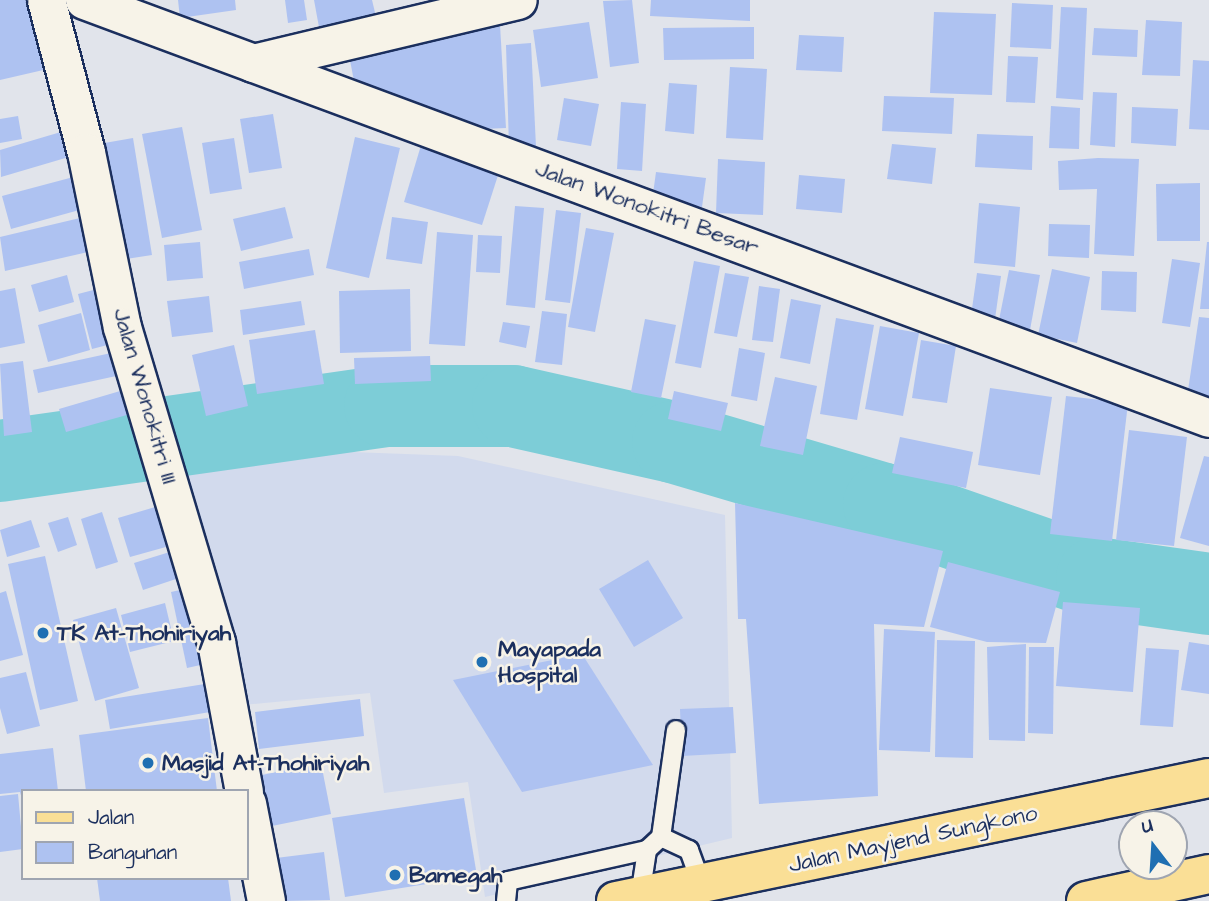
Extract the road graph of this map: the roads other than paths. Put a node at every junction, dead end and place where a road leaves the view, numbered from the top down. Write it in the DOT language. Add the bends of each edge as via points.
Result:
graph roads {
  1 [pos="46,0"];
  2 [pos="84,0"];
  3 [pos="518,0"];
  4 [pos="253,63"];
  5 [pos="1209,418"];
  6 [pos="676,730"];
  7 [pos="1209,778"];
  8 [pos="244,789"];
  9 [pos="248,808"];
  10 [pos="661,837"];
  11 [pos="647,850"];
  12 [pos="1209,874"];
  13 [pos="701,883"];
  14 [pos="628,899"];
  15 [pos="266,901"];
  16 [pos="506,901"];
  17 [pos="1086,901"];
  1 -- 8 [label="street, Jalan Wonokitri III" via="86,152 122,327 216,642"];
  2 -- 4 [label="street, Jalan Wonokitri Besar"];
  3 -- 4 [label="street"];
  4 -- 5 [label="street, Jalan Wonokitri Besar"];
  6 -- 10 [label="lane"];
  7 -- 13 [label="main road, Jalan Mayjend Sungkono"];
  9 -- 15 [label="street"];
  10 -- 11 [label="lane"];
  10 -- 13 [label="lane" via="689,850"];
  11 -- 14 [label="lane"];
  11 -- 16 [label="lane" via="508,881"];
  12 -- 17 [label="main road"];
  13 -- 14 [label="main road, Jalan Mayjend Sungkono"];
}
